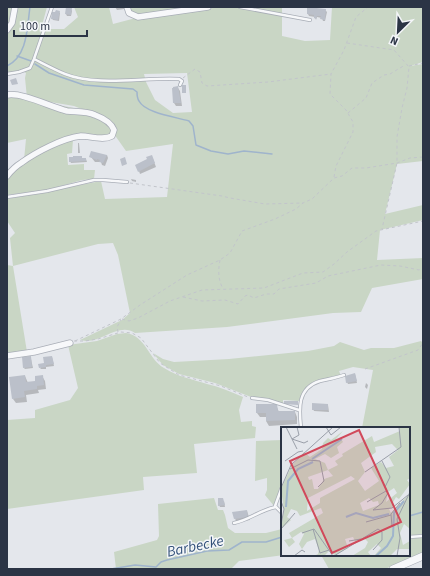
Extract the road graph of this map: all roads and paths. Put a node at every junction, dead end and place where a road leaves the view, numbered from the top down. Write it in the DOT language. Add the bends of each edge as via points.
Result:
graph roads {
  1 [pos="16,7"];
  2 [pos="52,7"];
  3 [pos="127,7"];
  4 [pos="208,7"];
  5 [pos="240,7"];
  6 [pos="368,7"];
  7 [pos="310,20"];
  8 [pos="7,30"];
  9 [pos="347,43"];
  10 [pos="34,59"];
  11 [pos="423,63"];
  12 [pos="405,64"];
  13 [pos="409,66"];
  14 [pos="7,74"];
  15 [pos="331,74"];
  16 [pos="181,80"];
  17 [pos="180,85"];
  18 [pos="7,95"];
  19 [pos="348,113"];
  20 [pos="423,157"];
  21 [pos="397,163"];
  22 [pos="7,176"];
  23 [pos="334,178"];
  24 [pos="127,182"];
  25 [pos="7,197"];
  26 [pos="303,203"];
  27 [pos="423,221"];
  28 [pos="382,229"];
  29 [pos="220,260"];
  30 [pos="423,268"];
  31 [pos="223,290"];
  32 [pos="182,297"];
  33 [pos="121,319"];
  34 [pos="118,332"];
  35 [pos="70,343"];
  36 [pos="423,343"];
  37 [pos="7,356"];
  38 [pos="365,369"];
  39 [pos="344,375"];
  40 [pos="252,398"];
  41 [pos="299,410"];
  42 [pos="301,427"];
  43 [pos="281,490"];
  44 [pos="276,507"];
  45 [pos="281,512"];
  46 [pos="234,523"];
  47 [pos="423,536"];
  48 [pos="410,537"];
  49 [pos="423,556"];
  50 [pos="393,569"];
  1 -- 8 [label="street" via="12,23"];
  2 -- 10 [label="lane"];
  3 -- 4 [label="street" via="129,13 138,17"];
  5 -- 7 [label="lane"];
  6 -- 9 [label="path" via="356,18"];
  9 -- 12 [label="path" via="394,50"];
  9 -- 15 [label="path"];
  10 -- 14 [label="lane" via="30,68"];
  10 -- 16 [label="lane" via="66,74 91,79"];
  11 -- 13 [label="path"];
  12 -- 13 [label="path"];
  12 -- 19 [label="path" via="372,84 366,98"];
  13 -- 21 [label="path" via="397,137"];
  15 -- 16 [label="path" via="207,86 202,83 200,72 195,69"];
  15 -- 19 [label="path" via="330,94"];
  16 -- 17 [label="lane"];
  18 -- 22 [label="street" via="16,94 67,110 92,113 106,121 114,130 108,138 82,136 55,144 22,162"];
  19 -- 23 [label="path" via="353,122 353,132 336,166"];
  20 -- 21 [label="path"];
  21 -- 23 [label="path" via="352,168 342,176"];
  21 -- 28 [label="path"];
  23 -- 26 [label="path" via="312,199"];
  24 -- 25 [label="lane" via="94,180"];
  24 -- 26 [label="path" via="264,204"];
  26 -- 29 [label="path" via="275,219 242,231 230,253"];
  27 -- 31 [label="path" via="376,231 323,272 303,273 264,288"];
  29 -- 31 [label="path" via="218,271"];
  29 -- 33 [label="path" via="187,275"];
  30 -- 32 [label="path" via="418,270 381,265 328,276 316,283 279,289 274,294 254,298 248,295 238,304 225,300 202,301"];
  31 -- 32 [label="path" via="202,290"];
  32 -- 33 [label="path" via="138,318 129,321"];
  33 -- 34 [label="path" via="117,327"];
  33 -- 34 [label="path" via="74,341 98,339"];
  34 -- 40 [label="path" via="138,336 157,361 179,375 222,386"];
  35 -- 37 [label="street"];
  36 -- 38 [label="path" via="418,350"];
  39 -- 41 [label="lane" via="309,386 303,394"];
  40 -- 41 [label="lane" via="268,400"];
  41 -- 42 [label="lane"];
  43 -- 44 [label="lane"];
  44 -- 45 [label="lane"];
  44 -- 46 [label="lane" via="267,508 243,522"];
  47 -- 48 [label="lane"];
  49 -- 50 [label="street"];
}
